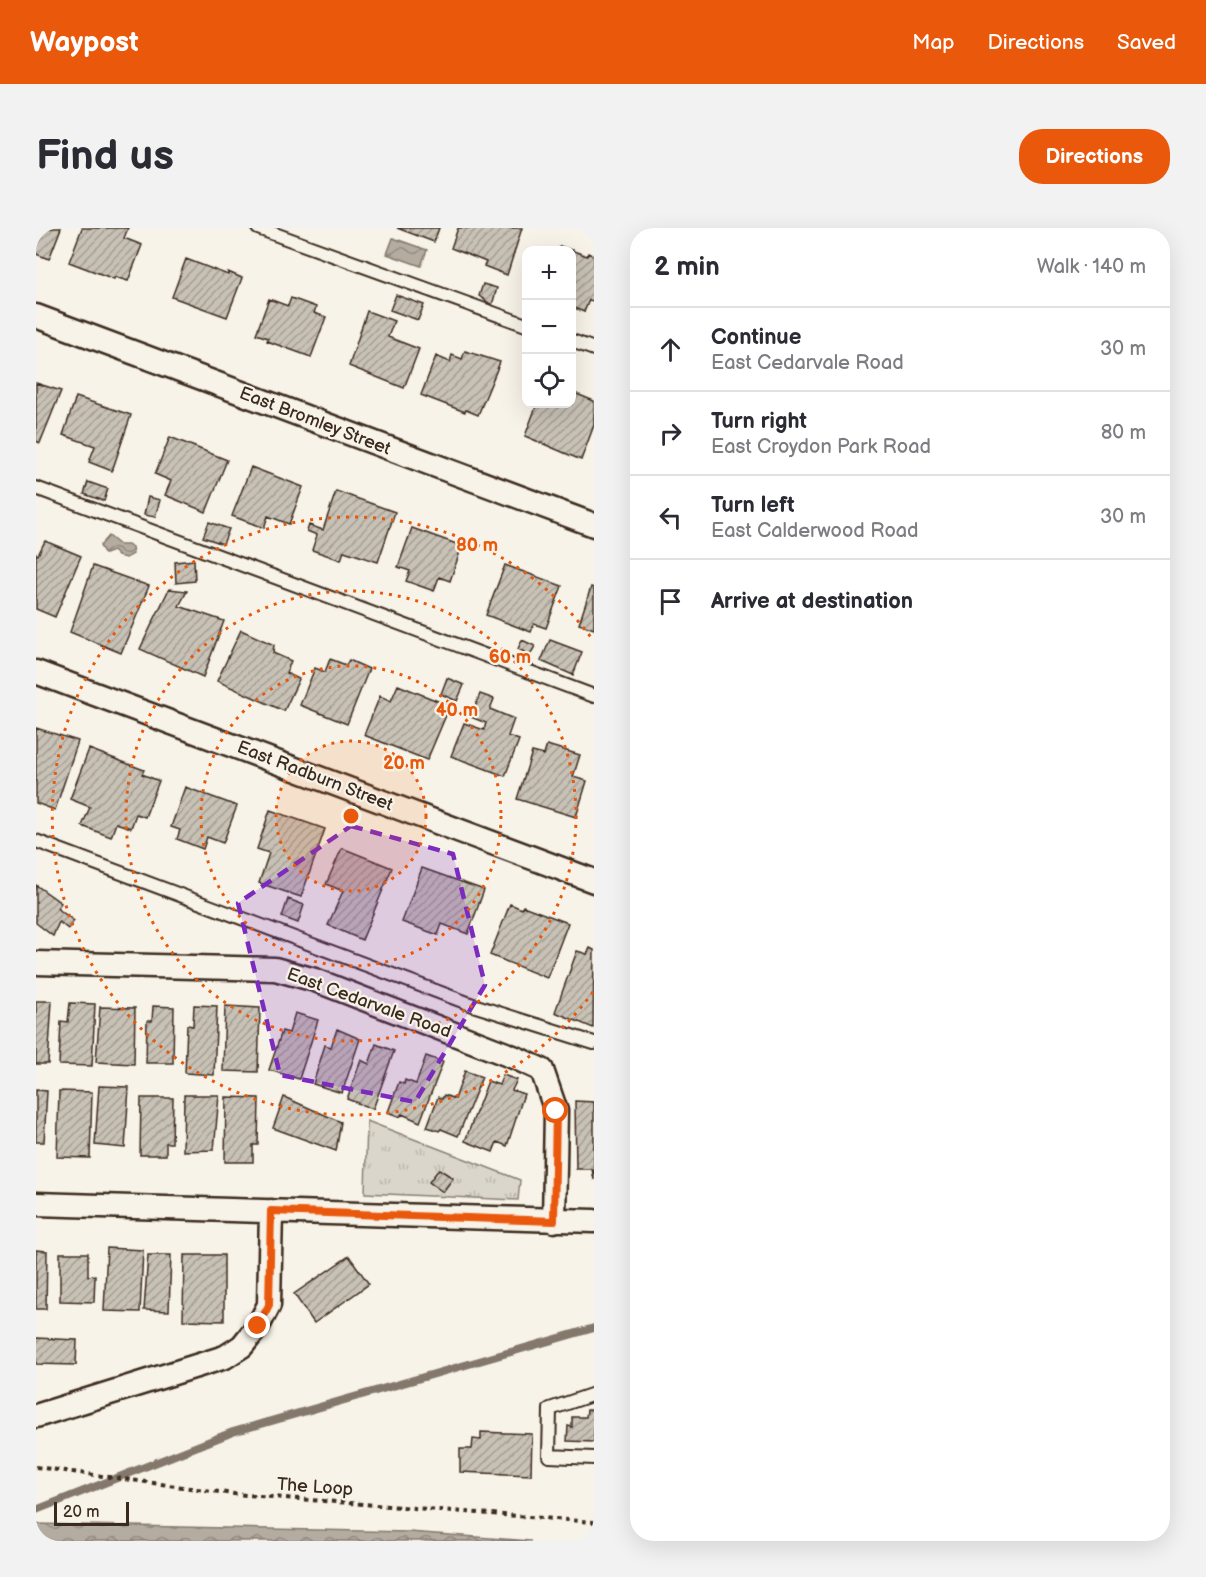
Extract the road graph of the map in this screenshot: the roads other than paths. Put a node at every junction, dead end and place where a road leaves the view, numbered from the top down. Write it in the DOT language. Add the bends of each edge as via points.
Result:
graph roads {
  1 [pos="258,228"];
  2 [pos="36,316"];
  3 [pos="522,324"];
  4 [pos="576,342"];
  5 [pos="594,349"];
  6 [pos="36,488"];
  7 [pos="594,525"];
  8 [pos="36,672"];
  9 [pos="594,696"];
  10 [pos="36,841"];
  11 [pos="594,881"];
  12 [pos="36,963"];
  13 [pos="594,1043"];
  14 [pos="36,1204"];
  15 [pos="271,1211"];
  16 [pos="554,1221"];
  17 [pos="594,1221"];
  18 [pos="594,1394"];
  19 [pos="36,1416"];
  20 [pos="594,1458"];
  1 -- 3 [label="lane"];
  2 -- 7 [label="street, East Bromley Street"];
  4 -- 5 [label="lane"];
  6 -- 9 [label="lane"];
  8 -- 11 [label="street, East Radburn Street"];
  10 -- 13 [label="lane" via="473,1005"];
  12 -- 16 [label="street, East Cedarvale Road" via="275,969 315,980 542,1070 556,1111"];
  14 -- 15 [label="street"];
  15 -- 16 [label="street"];
  15 -- 19 [label="street" via="269,1305 242,1346 225,1357"];
  16 -- 17 [label="street"];
  18 -- 20 [label="lane" via="550,1409 549,1456"];
}
